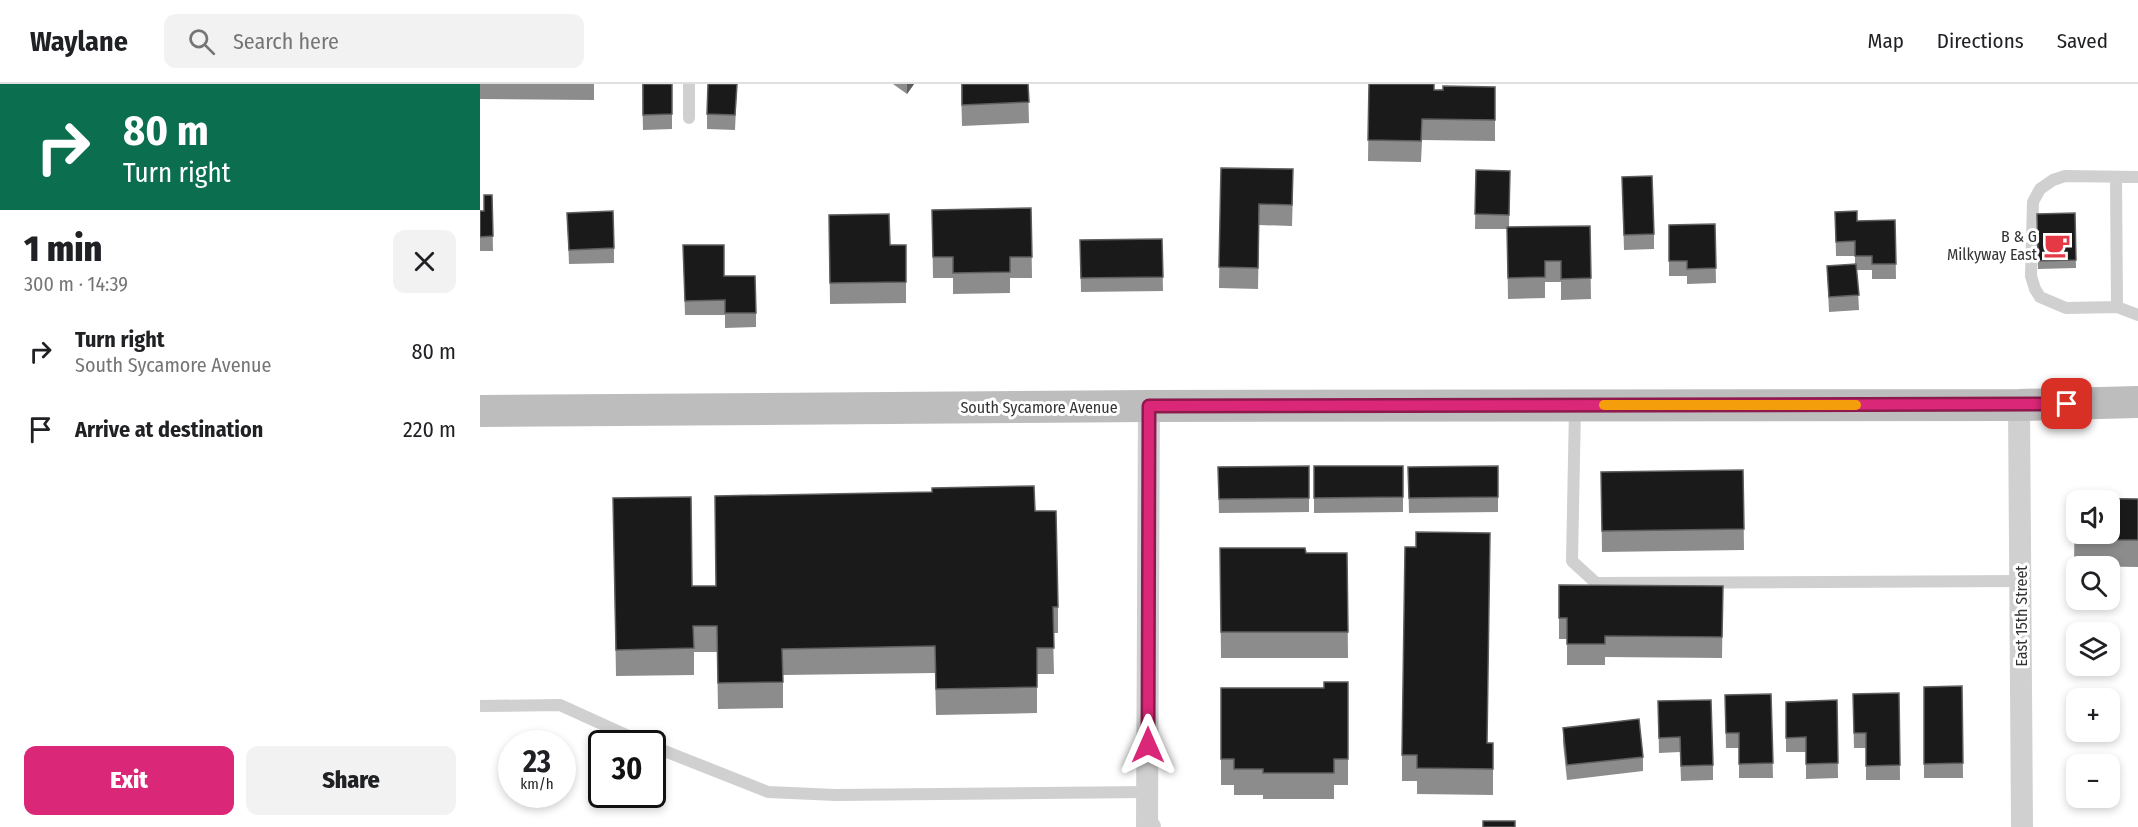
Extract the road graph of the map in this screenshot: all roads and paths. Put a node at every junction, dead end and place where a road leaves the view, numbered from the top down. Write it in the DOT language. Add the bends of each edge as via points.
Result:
graph roads {
  1 [pos="689,84"];
  2 [pos="689,118"];
  3 [pos="2116,177"];
  4 [pos="2138,177"];
  5 [pos="2117,307"];
  6 [pos="2138,315"];
  7 [pos="2138,402"];
  8 [pos="1575,405"];
  9 [pos="2019,405"];
  10 [pos="1149,406"];
  11 [pos="480,411"];
  12 [pos="2021,581"];
  13 [pos="480,706"];
  14 [pos="615,730"];
  15 [pos="666,752"];
  16 [pos="1148,792"];
  17 [pos="1149,827"];
  18 [pos="2022,827"];
  1 -- 2 [label="lane"];
  3 -- 4 [label="lane"];
  3 -- 5 [label="lane"];
  3 -- 5 [label="lane" via="2065,176 2040,189 2033,202 2031,276 2040,297 2066,308"];
  5 -- 6 [label="lane"];
  7 -- 9 [label="main road, South Sycamore Avenue"];
  8 -- 9 [label="main road, South Sycamore Avenue"];
  8 -- 10 [label="main road, South Sycamore Avenue"];
  8 -- 12 [label="lane" via="1572,561 1596,583"];
  9 -- 12 [label="street, East 15th Street"];
  10 -- 11 [label="main road, South Sycamore Avenue"];
  10 -- 16 [label="street"];
  12 -- 18 [label="street, East 15th Street"];
  13 -- 14 [label="lane" via="560,705"];
  15 -- 16 [label="lane" via="768,792"];
  16 -- 17 [label="street"];
}
